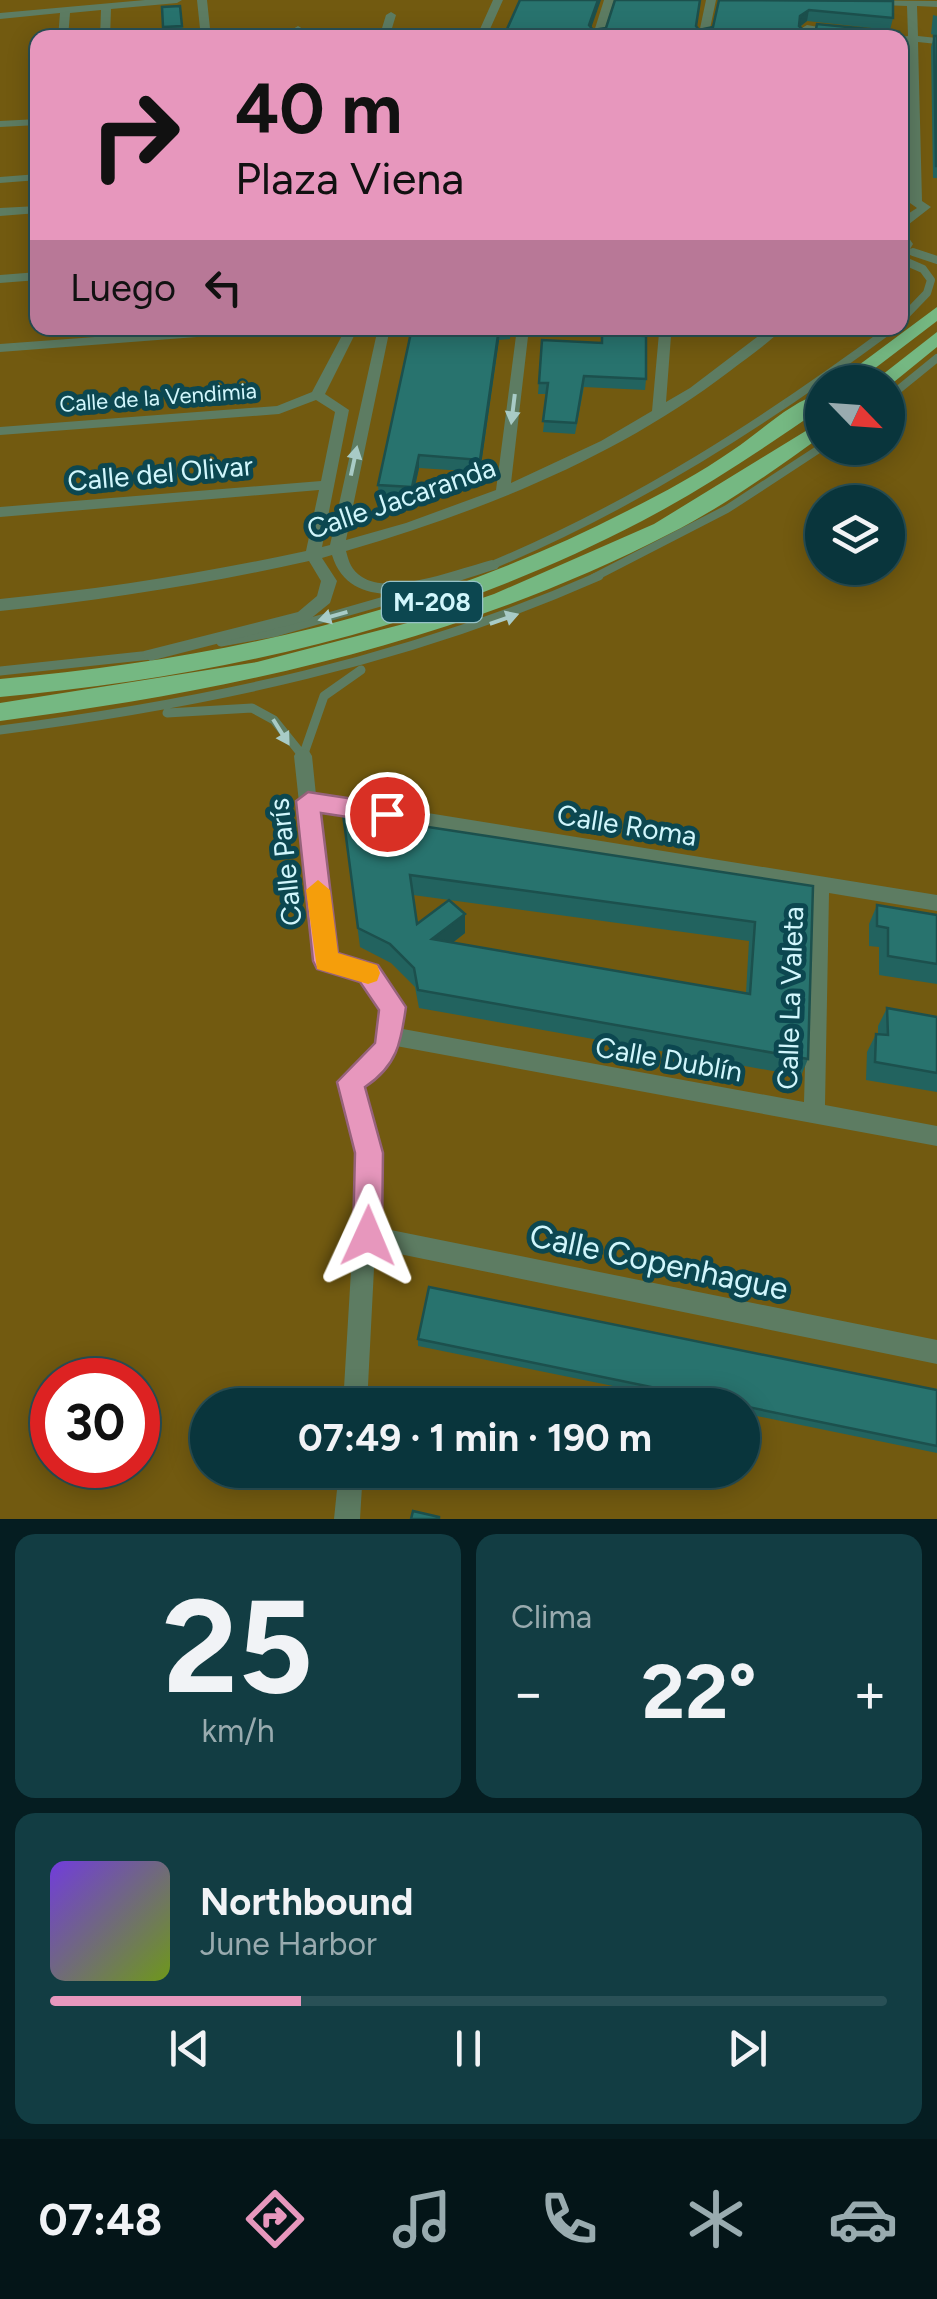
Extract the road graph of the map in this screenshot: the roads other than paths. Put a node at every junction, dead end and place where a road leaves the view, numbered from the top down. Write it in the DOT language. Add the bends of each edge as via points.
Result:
graph roads {
  1 [pos="177,0"];
  2 [pos="202,0"];
  3 [pos="498,0"];
  4 [pos="609,0"];
  5 [pos="710,0"];
  6 [pos="828,0"];
  7 [pos="130,2"];
  8 [pos="913,2"];
  9 [pos="937,4"];
  10 [pos="106,6"];
  11 [pos="65,10"];
  12 [pos="391,15"];
  13 [pos="0,16"];
  14 [pos="64,30"];
  15 [pos="104,30"];
  16 [pos="205,30"];
  17 [pos="386,30"];
  18 [pos="485,30"];
  19 [pos="600,30"];
  20 [pos="704,30"];
  21 [pos="908,39"];
  22 [pos="914,39"];
  23 [pos="937,41"];
  24 [pos="30,122"];
  25 [pos="0,124"];
  26 [pos="30,178"];
  27 [pos="0,180"];
  28 [pos="931,203"];
  29 [pos="30,210"];
  30 [pos="0,212"];
  31 [pos="908,219"];
  32 [pos="908,256"];
  33 [pos="908,259"];
  34 [pos="937,260"];
  35 [pos="30,277"];
  36 [pos="0,279"];
  37 [pos="937,293"];
  38 [pos="937,312"];
  39 [pos="908,314"];
  40 [pos="908,316"];
  41 [pos="908,334"];
  42 [pos="170,335"];
  43 [pos="348,335"];
  44 [pos="382,335"];
  45 [pos="522,335"];
  46 [pos="769,335"];
  47 [pos="883,335"];
  48 [pos="907,335"];
  49 [pos="664,336"];
  50 [pos="937,338"];
  51 [pos="0,348"];
  52 [pos="937,358"];
  53 [pos="867,365"];
  54 [pos="903,365"];
  55 [pos="905,384"];
  56 [pos="317,396"];
  57 [pos="342,410"];
  58 [pos="805,410"];
  59 [pos="364,411"];
  60 [pos="659,412"];
  61 [pos="0,431"];
  62 [pos="805,438"];
  63 [pos="805,458"];
  64 [pos="324,484"];
  65 [pos="503,490"];
  66 [pos="0,512"];
  67 [pos="337,548"];
  68 [pos="313,556"];
  69 [pos="492,566"];
  70 [pos="0,605"];
  71 [pos="150,655"];
  72 [pos="386,659"];
  73 [pos="0,671"];
  74 [pos="0,688"];
  75 [pos="0,712"];
  76 [pos="125,716"];
  77 [pos="0,730"];
  78 [pos="303,756"];
  79 [pos="308,801"];
  80 [pos="820,884"];
  81 [pos="937,903"];
  82 [pos="392,1036"];
  83 [pos="814,1113"];
  84 [pos="937,1136"];
  85 [pos="368,1236"];
  86 [pos="937,1352"];
  87 [pos="357,1388"];
  88 [pos="350,1488"];
  89 [pos="348,1519"];
  1 -- 7 [label="street"];
  2 -- 16 [label="street"];
  3 -- 18 [label="street"];
  4 -- 19 [label="street"];
  5 -- 20 [label="street"];
  6 -- 8 [label="street"];
  7 -- 10 [label="street"];
  8 -- 9 [label="street"];
  8 -- 22 [label="street"];
  10 -- 11 [label="street"];
  10 -- 15 [label="street"];
  11 -- 13 [label="street"];
  11 -- 14 [label="street"];
  12 -- 17 [label="street"];
  21 -- 22 [label="street"];
  22 -- 23 [label="street"];
  22 -- 28 [label="street" via="916,203"];
  24 -- 25 [label="street"];
  26 -- 27 [label="street"];
  28 -- 31 [label="street"];
  29 -- 30 [label="street"];
  32 -- 34 [label="lane"];
  33 -- 39 [label="lane" via="931,280"];
  35 -- 36 [label="street"];
  37 -- 40 [label="lane"];
  38 -- 41 [label="main road"];
  42 -- 51 [label="street"];
  43 -- 56 [label="street"];
  44 -- 59 [label="street"];
  45 -- 65 [label="street, one-way"];
  46 -- 60 [label="street, Calle Jacaranda"];
  47 -- 69 [label="lane" via="692,469 584,527"];
  48 -- 53 [label="main road"];
  49 -- 60 [label="street"];
  50 -- 54 [label="main road"];
  52 -- 55 [label="lane"];
  56 -- 57 [label="street"];
  56 -- 61 [label="street, Calle de la Vendimia" via="279,410"];
  57 -- 59 [label="street"];
  57 -- 64 [label="street"];
  58 -- 74 [label="main road, M-208" via="683,492 612,529 398,615 236,656"];
  67 -- 59 [label="street, one-way"];
  60 -- 65 [label="street, Calle Jacaranda"];
  62 -- 75 [label="main road, M-208" via="666,527 568,575 435,627 290,668 148,696"];
  72 -- 63 [label="lane, one-way" via="524,613 600,578 694,530"];
  64 -- 66 [label="street, Calle del Olivar"];
  64 -- 68 [label="street"];
  65 -- 67 [label="street, Calle Jacaranda"];
  67 -- 68 [label="street, Calle Jacaranda"];
  67 -- 69 [label="street" via="339,568 354,584 384,591"];
  68 -- 70 [label="street, Calle Jacaranda" via="77,599"];
  68 -- 71 [label="street" via="329,581 324,599 303,616"];
  69 -- 71 [label="lane, one-way" via="276,632"];
  71 -- 73 [label="lane"];
  72 -- 76 [label="lane" via="268,690"];
  72 -- 78 [label="lane" via="336,682 315,707"];
  76 -- 77 [label="lane"];
  76 -- 78 [label="lane, one-way" via="249,707 275,720"];
  78 -- 79 [label="street, Calle París"];
  79 -- 80 [label="street, Calle Roma"];
  79 -- 82 [label="street, Calle París" via="326,961 356,966 379,982 393,1007"];
  80 -- 81 [label="street, Calle Roma"];
  80 -- 83 [label="street, Calle La Valeta"];
  82 -- 83 [label="street, Calle Dublín"];
  82 -- 85 [label="street" via="372,1068 350,1082 369,1153"];
  83 -- 84 [label="street, Calle Dublín"];
  85 -- 86 [label="street, Calle Copenhague"];
  85 -- 87 [label="street"];
  88 -- 89 [label="street"];
}
